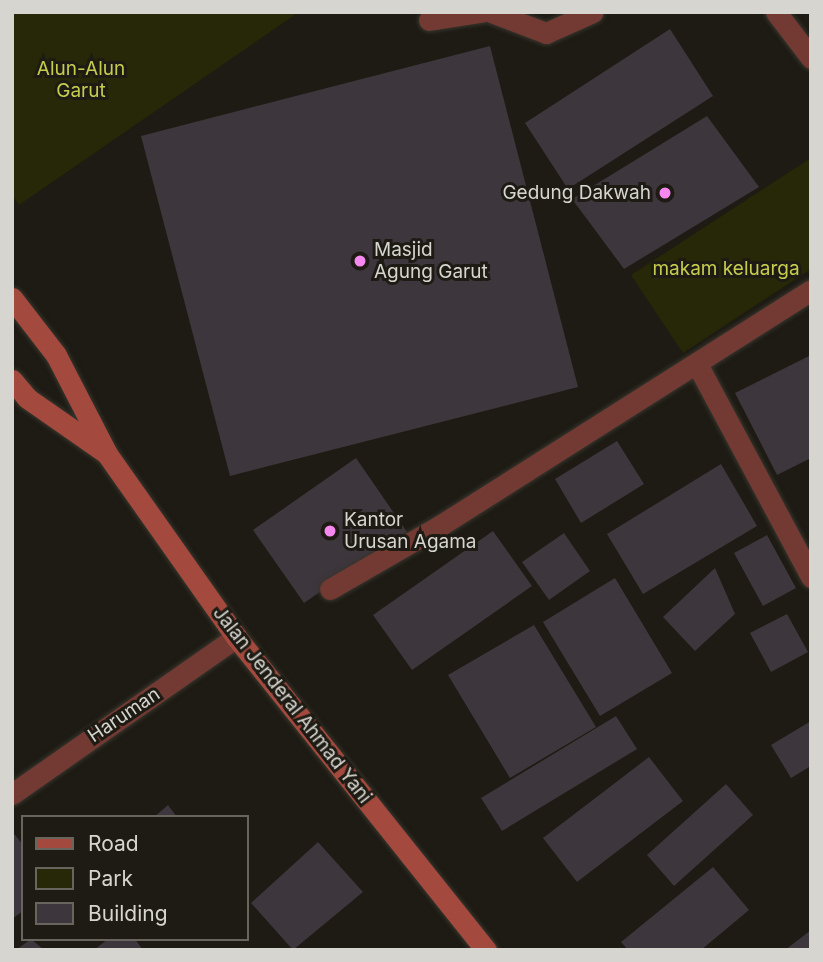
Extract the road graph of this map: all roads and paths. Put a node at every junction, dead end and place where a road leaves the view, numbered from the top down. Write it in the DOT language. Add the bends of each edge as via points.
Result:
graph roads {
  1 [pos="480,12"];
  2 [pos="491,12"];
  3 [pos="593,12"];
  4 [pos="776,12"];
  5 [pos="429,20"];
  6 [pos="811,58"];
  7 [pos="811,290"];
  8 [pos="12,298"];
  9 [pos="697,364"];
  10 [pos="12,380"];
  11 [pos="107,454"];
  12 [pos="811,577"];
  13 [pos="330,589"];
  14 [pos="236,637"];
  15 [pos="12,794"];
  16 [pos="486,950"];
  1 -- 5 [label="street"];
  2 -- 3 [label="street" via="546,33"];
  4 -- 6 [label="street"];
  7 -- 9 [label="street"];
  8 -- 11 [label="main road, Jalan Jenderal Ahmad Yani" via="55,355"];
  9 -- 12 [label="street"];
  9 -- 13 [label="street"];
  10 -- 11 [label="main road, Jalan Jenderal Ahmad Yani" via="27,398"];
  11 -- 14 [label="main road, Jalan Jenderal Ahmad Yani"];
  14 -- 15 [label="street, Haruman"];
  14 -- 16 [label="main road, Jalan Jenderal Ahmad Yani"];
}
